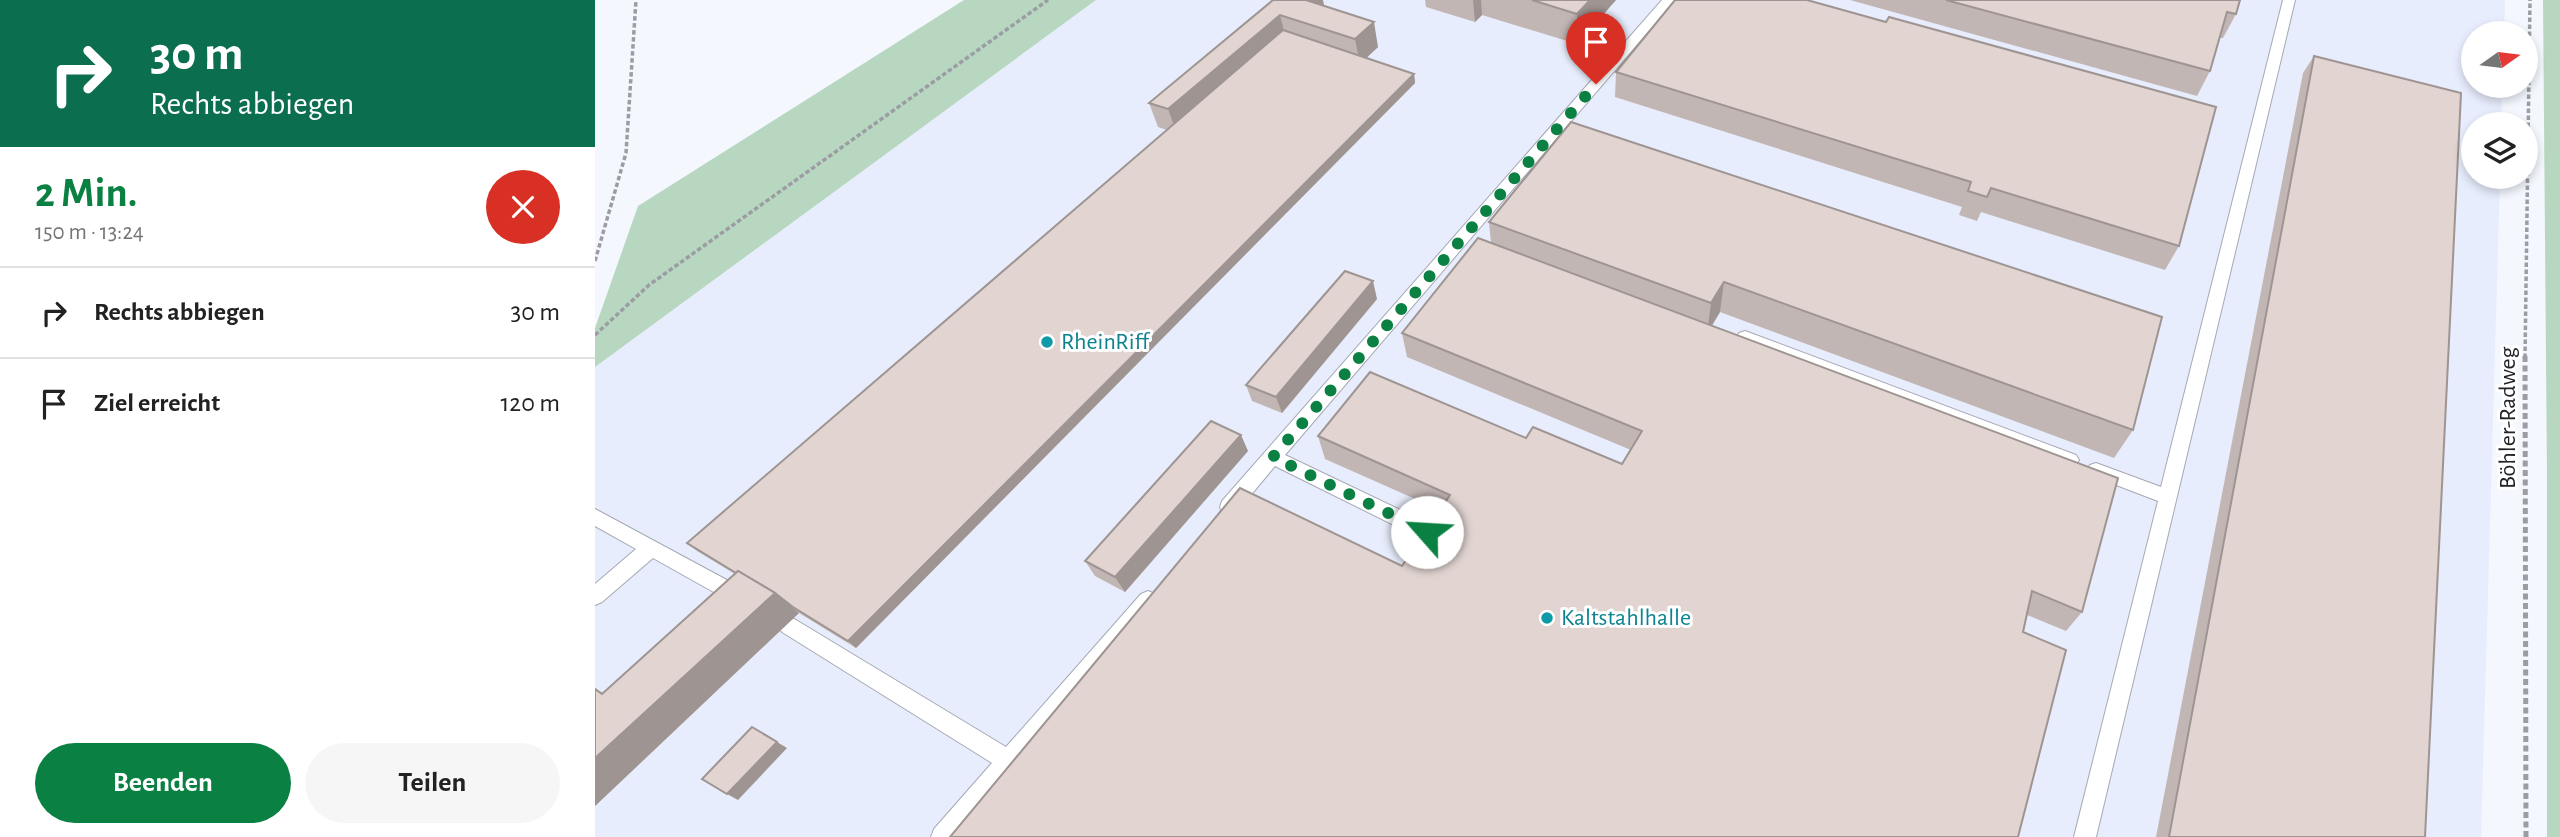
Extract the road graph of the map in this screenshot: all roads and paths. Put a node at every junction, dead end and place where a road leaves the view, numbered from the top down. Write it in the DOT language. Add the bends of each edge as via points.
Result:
graph roads {
  1 [pos="636,0"];
  2 [pos="1048,0"];
  3 [pos="1669,0"];
  4 [pos="2289,0"];
  5 [pos="2531,0"];
  6 [pos="595,261"];
  7 [pos="595,335"];
  8 [pos="1745,337"];
  9 [pos="1273,457"];
  10 [pos="2168,497"];
  11 [pos="595,517"];
  12 [pos="1218,520"];
  13 [pos="1427,532"];
  14 [pos="651,548"];
  15 [pos="1163,582"];
  16 [pos="595,596"];
  17 [pos="749,602"];
  18 [pos="789,626"];
  19 [pos="1008,761"];
  20 [pos="942,837"];
  21 [pos="2085,837"];
  22 [pos="2526,837"];
  1 -- 6 [label="path" via="626,153"];
  2 -- 7 [label="path" via="649,285"];
  3 -- 9 [label="lane"];
  4 -- 10 [label="lane"];
  5 -- 22 [label="path, Böhler-Radweg" via="2525,363"];
  8 -- 10 [label="lane"];
  9 -- 12 [label="lane"];
  9 -- 13 [label="lane"];
  10 -- 21 [label="lane"];
  11 -- 14 [label="lane"];
  14 -- 16 [label="lane"];
  14 -- 17 [label="lane"];
  15 -- 19 [label="lane"];
  18 -- 19 [label="lane"];
  19 -- 20 [label="lane"];
}
